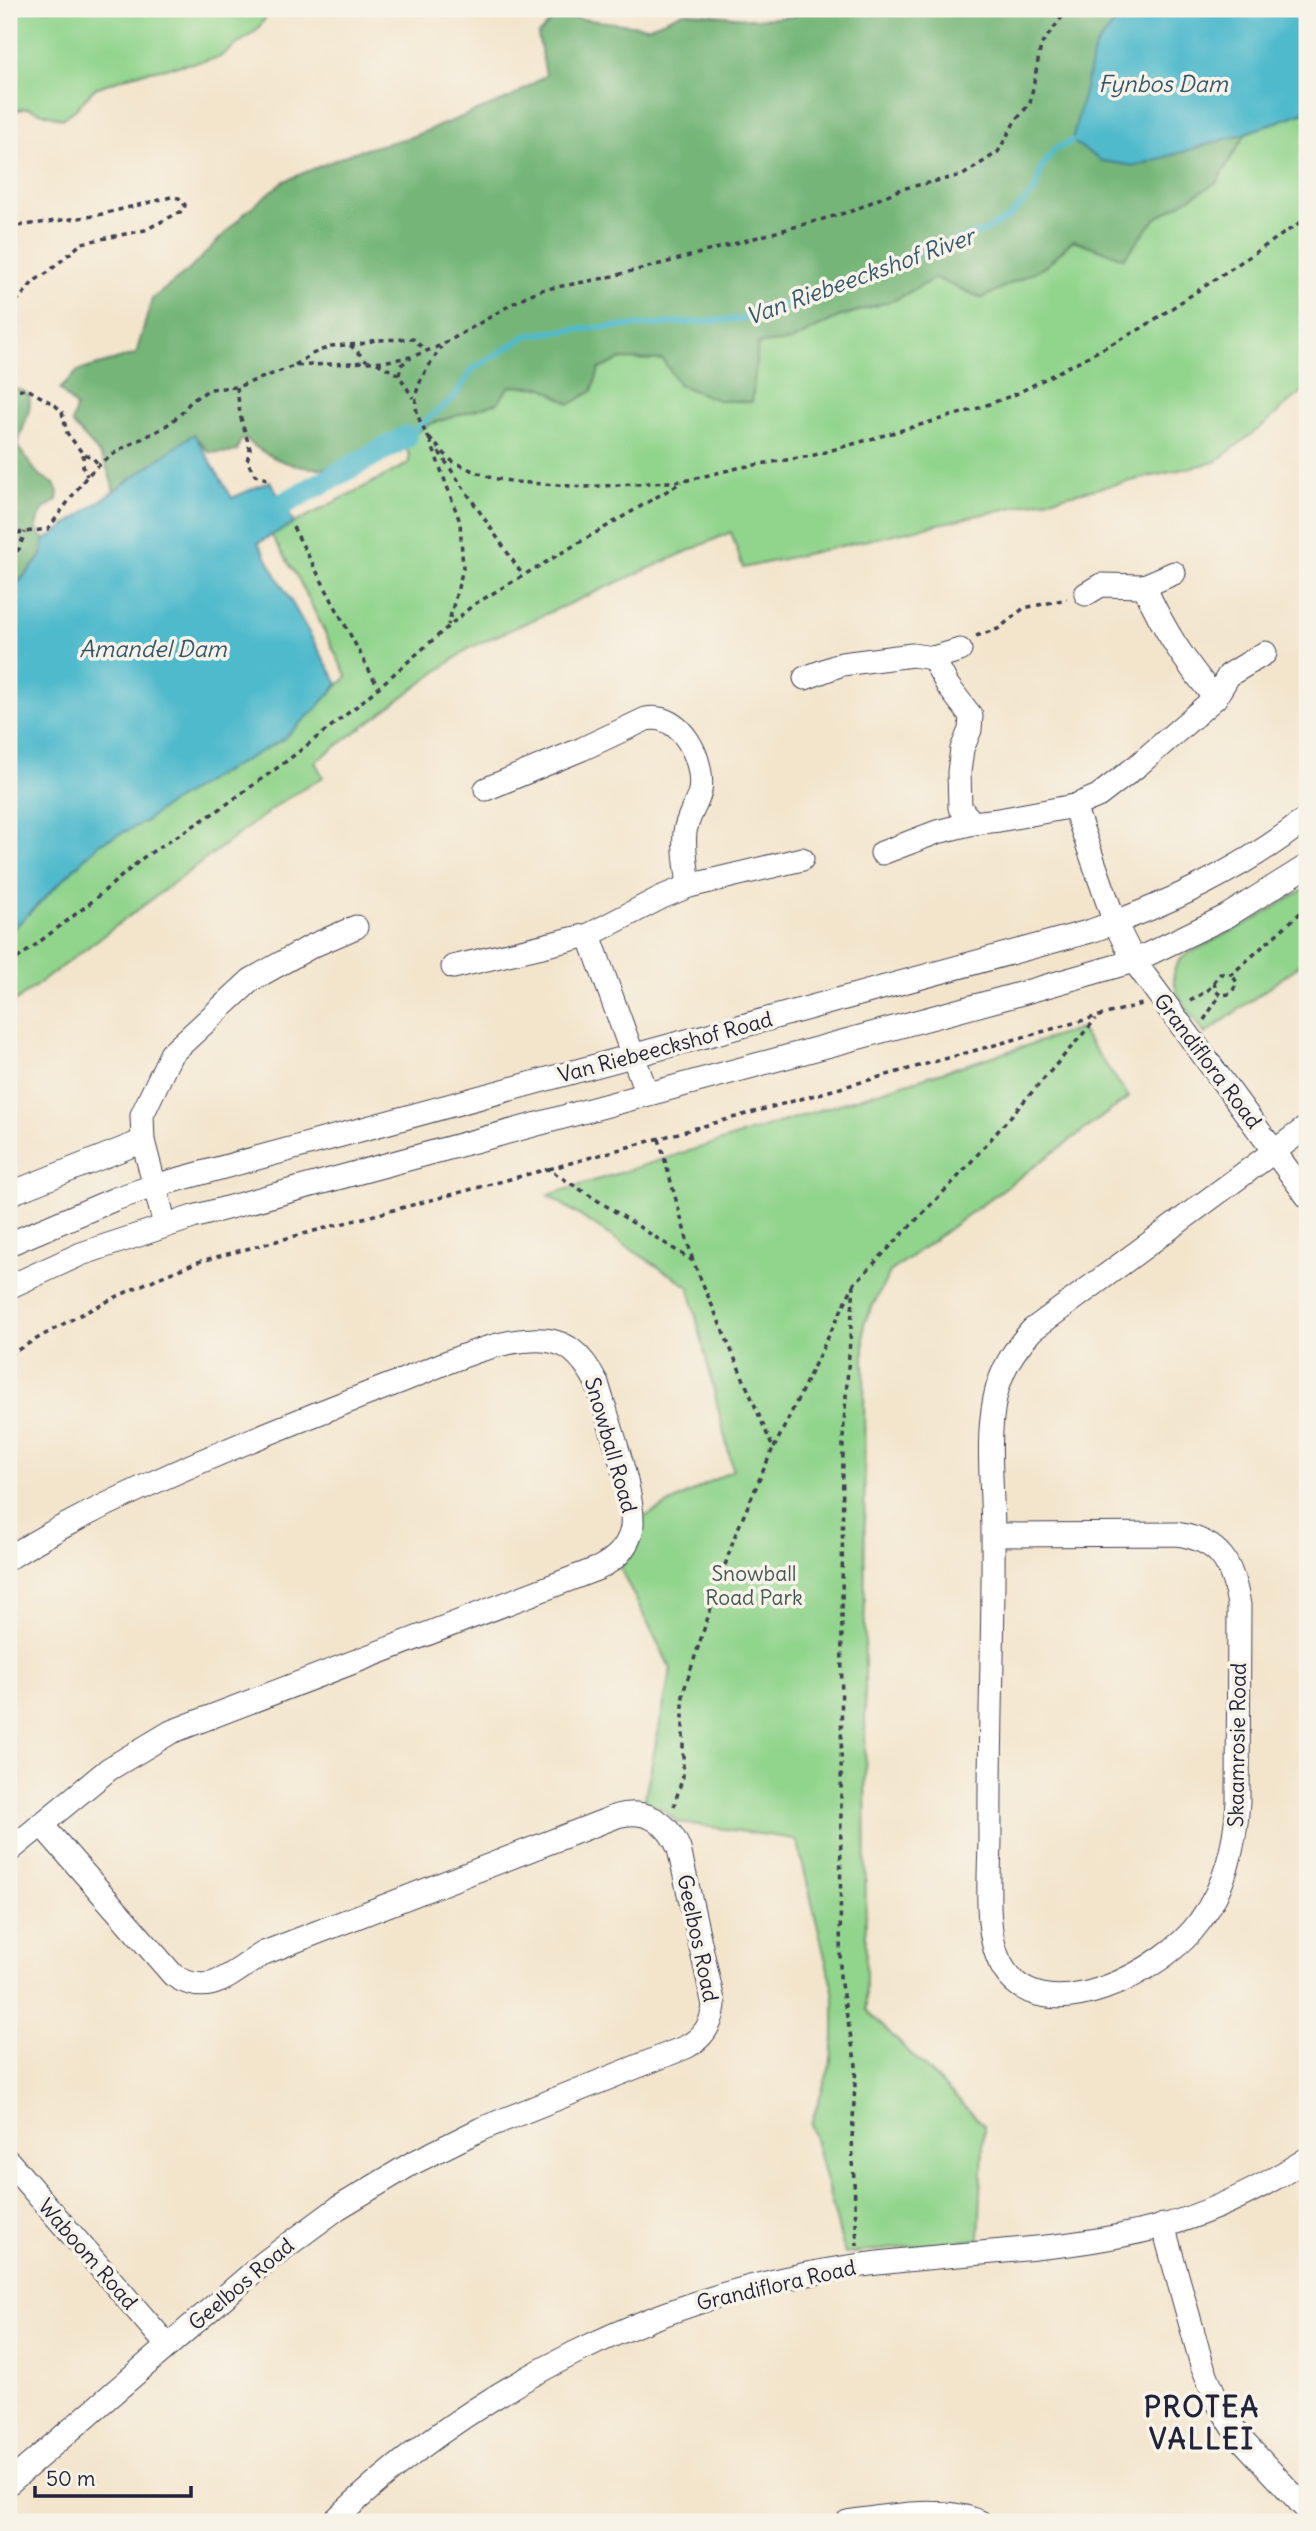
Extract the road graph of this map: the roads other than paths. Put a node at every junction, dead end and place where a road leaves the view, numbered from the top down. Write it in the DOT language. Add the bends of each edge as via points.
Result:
graph roads {
  1 [pos="1174,573"];
  2 [pos="1144,586"];
  3 [pos="1086,594"];
  4 [pos="960,650"];
  5 [pos="1265,653"];
  6 [pos="933,658"];
  7 [pos="804,678"];
  8 [pos="1215,698"];
  9 [pos="486,789"];
  10 [pos="1074,806"];
  11 [pos="1307,818"];
  12 [pos="973,823"];
  13 [pos="882,853"];
  14 [pos="802,859"];
  15 [pos="1307,866"];
  16 [pos="689,886"];
  17 [pos="1115,923"];
  18 [pos="356,927"];
  19 [pos="589,935"];
  20 [pos="1134,961"];
  21 [pos="453,967"];
  22 [pos="634,1055"];
  23 [pos="646,1094"];
  24 [pos="1307,1127"];
  25 [pos="143,1141"];
  26 [pos="1275,1151"];
  27 [pos="154,1186"];
  28 [pos="9,1194"];
  29 [pos="1307,1196"];
  30 [pos="165,1226"];
  31 [pos="9,1244"];
  32 [pos="9,1287"];
  33 [pos="993,1535"];
  34 [pos="9,1558"];
  35 [pos="41,1824"];
  36 [pos="9,1851"];
  37 [pos="1307,2158"];
  38 [pos="9,2162"];
  39 [pos="1163,2225"];
  40 [pos="168,2346"];
  41 [pos="9,2483"];
  42 [pos="1307,2510"];
  43 [pos="333,2522"];
  44 [pos="847,2522"];
  45 [pos="980,2522"];
  1 -- 2 [label="street"];
  2 -- 3 [label="street" via="1101,585"];
  2 -- 8 [label="street" via="1179,654"];
  4 -- 6 [label="street"];
  5 -- 8 [label="street" via="1229,675"];
  6 -- 7 [label="street" via="912,654 873,659"];
  6 -- 12 [label="street" via="971,716 958,772 960,808"];
  8 -- 10 [label="street" via="1098,796"];
  9 -- 16 [label="street" via="646,719 667,719 685,737 701,784 685,828"];
  10 -- 12 [label="street"];
  10 -- 17 [label="street, Grandiflora Road"];
  11 -- 17 [label="street, Van Riebeeckshof Road" via="1226,871"];
  12 -- 13 [label="street"];
  14 -- 16 [label="street"];
  15 -- 20 [label="street, Van Riebeeckshof Road" via="1227,916"];
  16 -- 19 [label="street"];
  17 -- 20 [label="street, Grandiflora Road"];
  17 -- 22 [label="street, Van Riebeeckshof Road"];
  18 -- 25 [label="street" via="251,980 171,1054 142,1115"];
  19 -- 21 [label="street"];
  19 -- 22 [label="street"];
  20 -- 23 [label="street, Van Riebeeckshof Road"];
  20 -- 26 [label="street, Grandiflora Road"];
  22 -- 23 [label="street"];
  22 -- 27 [label="street, Van Riebeeckshof Road"];
  23 -- 30 [label="street, Van Riebeeckshof Road"];
  24 -- 26 [label="street, Skaamrosie Road"];
  25 -- 27 [label="street"];
  25 -- 28 [label="street"];
  26 -- 29 [label="street, Grandiflora Road"];
  26 -- 33 [label="street, Skaamrosie Road" via="1032,1330 1013,1351 995,1400"];
  27 -- 30 [label="street"];
  27 -- 31 [label="street, Van Riebeeckshof Road"];
  30 -- 32 [label="street, Van Riebeeckshof Road" via="80,1254"];
  33 -- 33 [label="street, Skaamrosie Road" via="990,1892 995,1949 1014,1981 1033,1992 1083,1994 1115,1985 1173,1950 1199,1923 1229,1863 1238,1802 1239,1605 1235,1582 1215,1548 1197,1537"];
  34 -- 35 [label="street, Snowball Road" via="83,1515 226,1449 477,1352 532,1339 574,1350 587,1365 597,1383 632,1506 627,1543 599,1568 171,1732 109,1769"];
  35 -- 36 [label="street, Snowball Road"];
  35 -- 40 [label="street, Geelbos Road" via="173,1975 199,1987 226,1978 264,1953 617,1816 649,1816 668,1828 679,1849 714,2005 710,2023 696,2042 481,2129 399,2170 301,2234"];
  37 -- 39 [label="street, Grandiflora Road" via="1255,2189"];
  38 -- 40 [label="street, Waboom Road"];
  39 -- 42 [label="street" via="1202,2365 1218,2403 1240,2438"];
  39 -- 43 [label="street, Grandiflora Road" via="1088,2240 857,2265 698,2302 536,2372 458,2420"];
  40 -- 41 [label="street, Geelbos Road"];
  44 -- 45 [label="street" via="913,2514 953,2515"];
}
